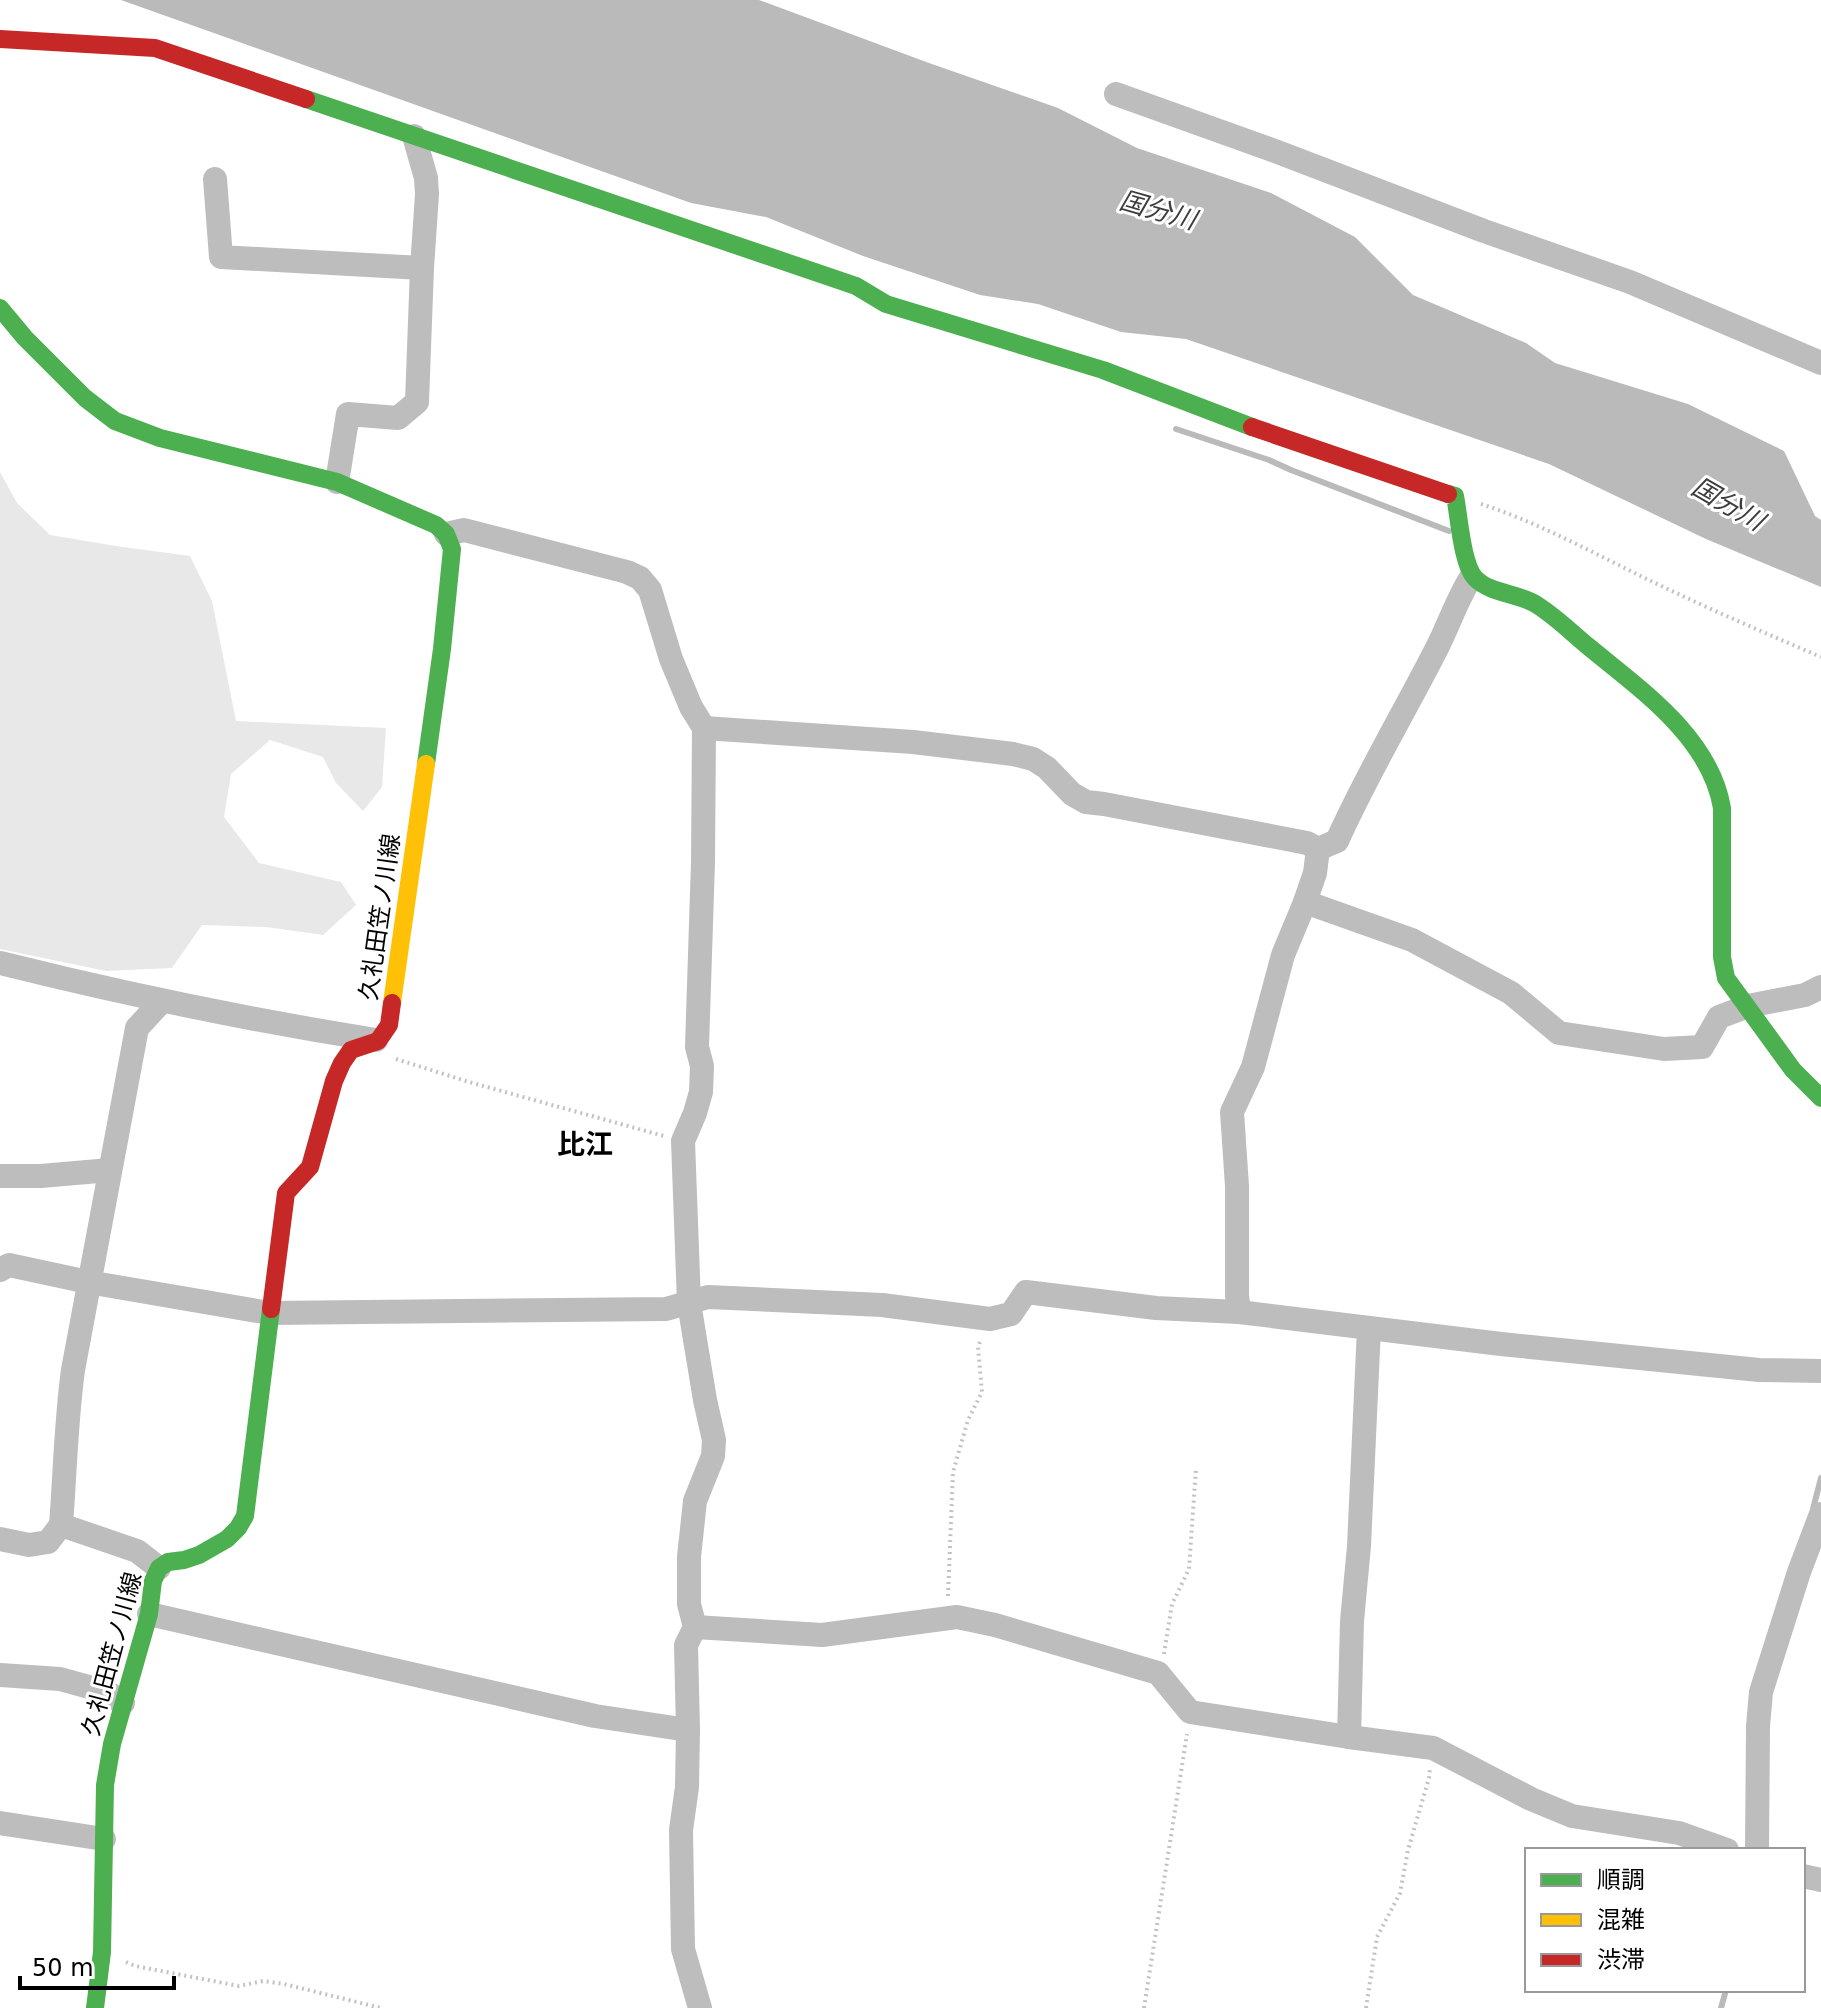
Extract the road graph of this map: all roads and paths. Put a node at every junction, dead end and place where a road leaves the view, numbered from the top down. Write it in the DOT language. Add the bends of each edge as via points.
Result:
graph roads {
  1 [pos="0,39"];
  2 [pos="1116,94"];
  3 [pos="414,136"];
  4 [pos="215,179"];
  5 [pos="422,268"];
  6 [pos="0,308"];
  7 [pos="1821,363"];
  8 [pos="337,482"];
  9 [pos="1455,496"];
  10 [pos="446,534"];
  11 [pos="1469,582"];
  12 [pos="1821,657"];
  13 [pos="704,728"];
  14 [pos="1318,849"];
  15 [pos="1305,902"];
  16 [pos="0,963"];
  17 [pos="1821,987"];
  18 [pos="162,1001"];
  19 [pos="1740,1009"];
  20 [pos="378,1041"];
  21 [pos="1821,1098"];
  22 [pos="683,1141"];
  23 [pos="110,1170"];
  24 [pos="0,1176"];
  25 [pos="0,1270"];
  26 [pos="88,1282"];
  27 [pos="689,1303"];
  28 [pos="1239,1312"];
  29 [pos="269,1313"];
  30 [pos="990,1319"];
  31 [pos="1369,1328"];
  32 [pos="1821,1371"];
  33 [pos="1196,1468"];
  34 [pos="1821,1514"];
  35 [pos="61,1525"];
  36 [pos="0,1539"];
  37 [pos="159,1568"];
  38 [pos="149,1614"];
  39 [pos="947,1618"];
  40 [pos="695,1627"];
  41 [pos="0,1675"];
  42 [pos="1161,1677"];
  43 [pos="123,1703"];
  44 [pos="1190,1712"];
  45 [pos="688,1730"];
  46 [pos="1349,1737"];
  47 [pos="1433,1748"];
  48 [pos="0,1823"];
  49 [pos="104,1839"];
  50 [pos="1721,1848"];
  51 [pos="1757,1848"];
  52 [pos="102,1952"];
  53 [pos="95,2008"];
  54 [pos="381,2008"];
  55 [pos="700,2008"];
  56 [pos="1144,2008"];
  57 [pos="1366,2008"];
  1 -- 3 [label="street" via="155,48"];
  2 -- 7 [label="street" via="1630,282"];
  3 -- 5 [label="street" via="427,194"];
  3 -- 9 [label="street" via="856,286 886,304 1103,370"];
  4 -- 5 [label="street" via="221,257"];
  5 -- 8 [label="street" via="417,402 398,418 348,414"];
  6 -- 8 [label="street" via="85,398 115,421 160,438"];
  8 -- 10 [label="street"];
  9 -- 11 [label="street"];
  9 -- 12 [label="path" via="1508,513"];
  10 -- 13 [label="street" via="464,530 640,578 650,590 671,659"];
  10 -- 20 [label="street, 久礼田笠ノ川線" via="452,549 442,649 389,1025"];
  11 -- 14 [label="street" via="1337,841"];
  11 -- 19 [label="street" via="1535,603 1671,720 1713,775 1722,808 1722,957"];
  13 -- 14 [label="street" via="1013,754 1047,768 1086,802"];
  13 -- 22 [label="street" via="697,1047 701,1092"];
  14 -- 15 [label="street"];
  15 -- 19 [label="street" via="1412,940 1511,993 1559,1033 1664,1049 1702,1047 1715,1022"];
  15 -- 28 [label="street" via="1283,955 1253,1067 1232,1112"];
  16 -- 18 [label="street"];
  17 -- 19 [label="street"];
  18 -- 20 [label="street"];
  18 -- 23 [label="street" via="137,1028"];
  19 -- 21 [label="street"];
  20 -- 22 [label="path" via="389,1056 442,1074"];
  20 -- 29 [label="street, 久礼田笠ノ川線" via="351,1050 342,1063 310,1167 286,1193"];
  22 -- 27 [label="street"];
  23 -- 24 [label="street"];
  23 -- 26 [label="street"];
  25 -- 26 [label="street" via="9,1265"];
  26 -- 29 [label="street"];
  26 -- 35 [label="street" via="67,1414"];
  27 -- 29 [label="street" via="666,1309"];
  27 -- 30 [label="street" via="708,1297 882,1305"];
  27 -- 40 [label="street" via="714,1440 695,1501 689,1557 689,1604"];
  28 -- 30 [label="street" via="1026,1292 1011,1314"];
  28 -- 31 [label="street"];
  29 -- 37 [label="street, 久礼田笠ノ川線" via="245,1516 227,1539"];
  30 -- 39 [label="path" via="978,1347 982,1392 953,1472"];
  31 -- 32 [label="street" via="1759,1370"];
  31 -- 46 [label="street"];
  33 -- 42 [label="path" via="1189,1569 1172,1604"];
  34 -- 51 [label="street" via="1761,1692"];
  35 -- 36 [label="street" via="48,1542 29,1545"];
  35 -- 37 [label="street" via="137,1551"];
  37 -- 38 [label="street, 久礼田笠ノ川線"];
  38 -- 43 [label="street, 久礼田笠ノ川線"];
  38 -- 45 [label="street" via="595,1716"];
  39 -- 40 [label="street" via="822,1635"];
  39 -- 42 [label="street" via="995,1625"];
  40 -- 45 [label="street" via="686,1645"];
  41 -- 43 [label="street" via="60,1679 107,1692"];
  42 -- 44 [label="street"];
  43 -- 49 [label="street, 久礼田笠ノ川線" via="105,1785"];
  44 -- 46 [label="street"];
  44 -- 56 [label="path"];
  45 -- 55 [label="street" via="681,1830 683,1949"];
  46 -- 47 [label="street"];
  47 -- 50 [label="street" via="1572,1816 1679,1833"];
  47 -- 57 [label="path" via="1400,1893 1377,1937"];
  48 -- 49 [label="street"];
  49 -- 52 [label="street, 久礼田笠ノ川線"];
  52 -- 53 [label="street, 久礼田笠ノ川線"];
  52 -- 54 [label="path" via="135,1966 239,1986 284,1984"];
}
